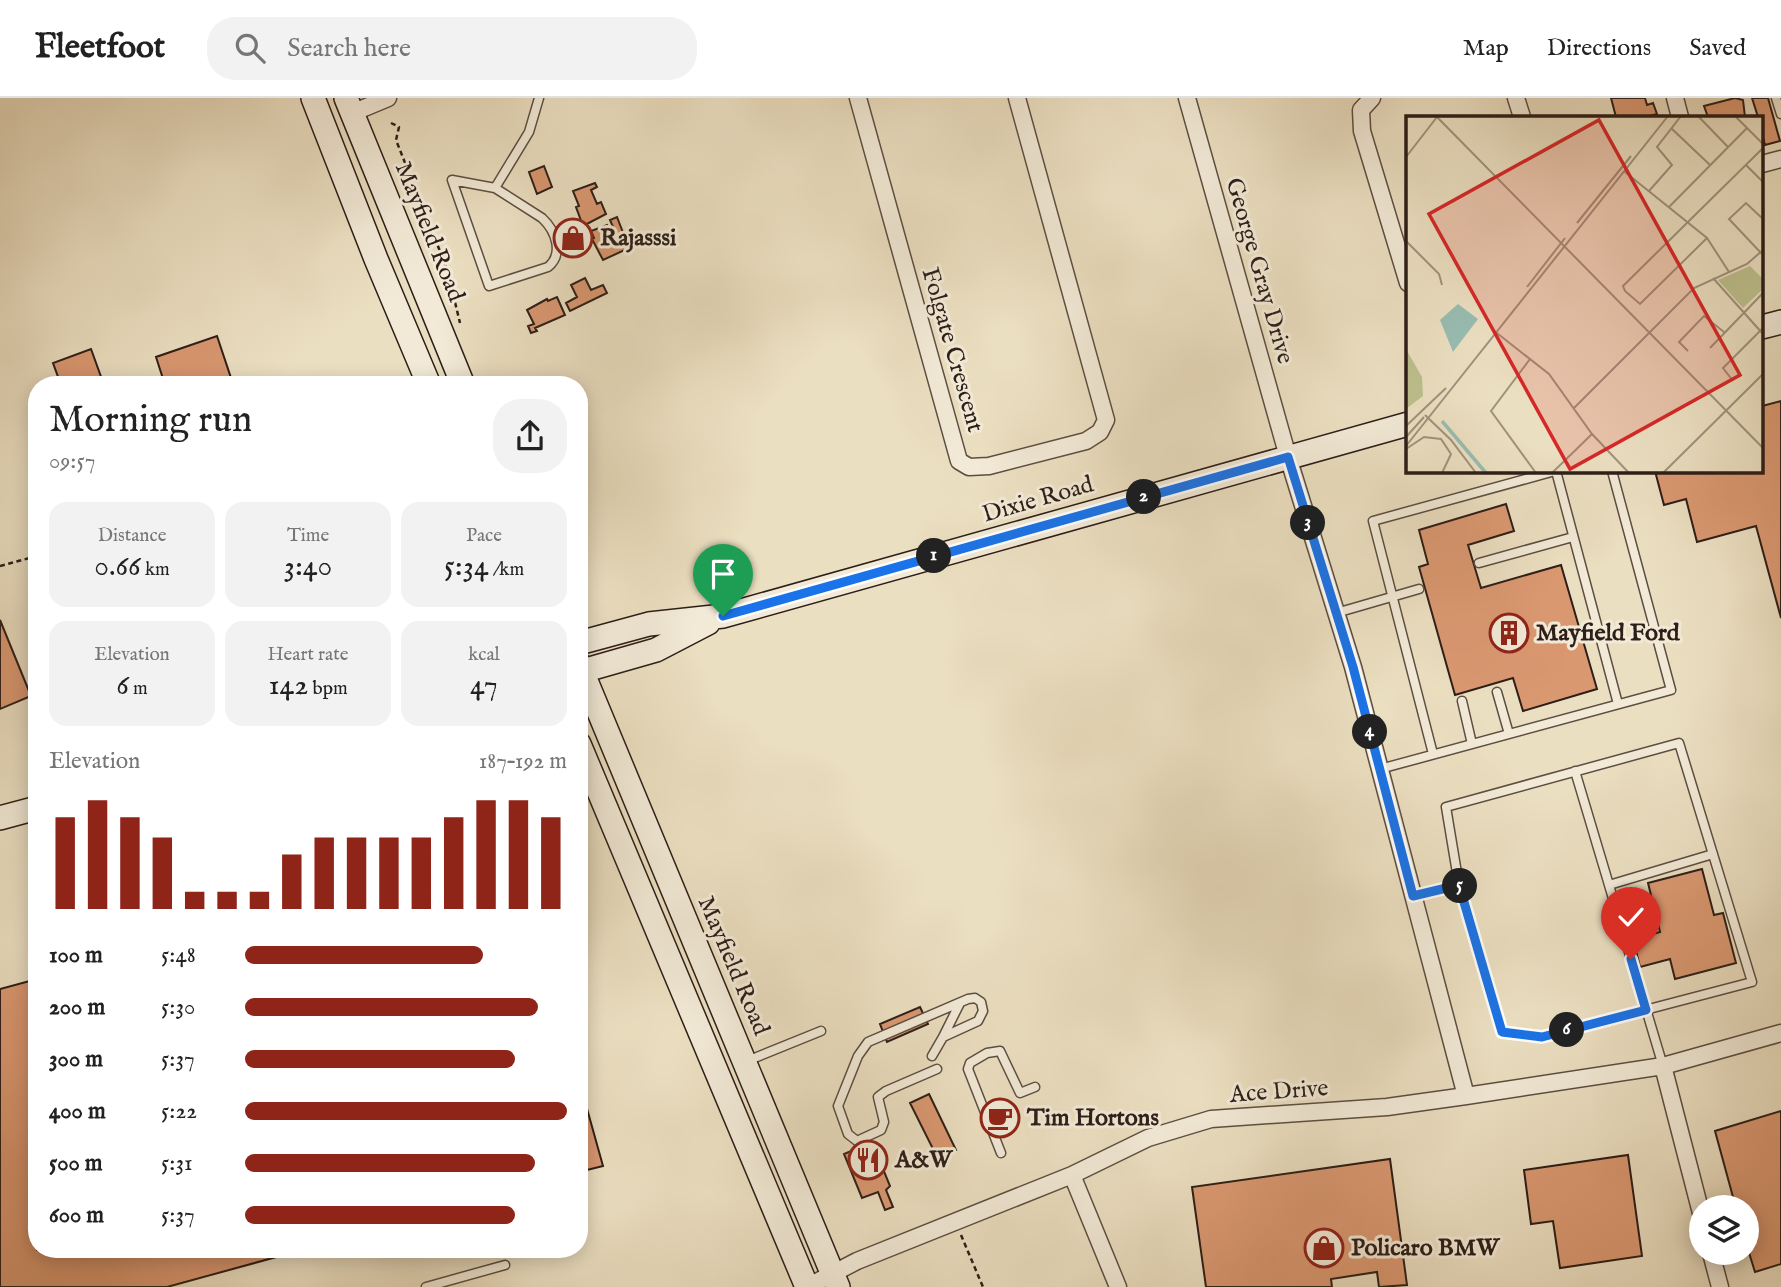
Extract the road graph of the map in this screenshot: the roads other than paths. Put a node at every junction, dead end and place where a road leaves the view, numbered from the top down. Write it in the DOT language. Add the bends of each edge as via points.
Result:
graph roads {
  1 [pos="388,98"];
  2 [pos="539,98"];
  3 [pos="858,98"];
  4 [pos="1017,98"];
  5 [pos="1187,98"];
  6 [pos="1371,98"];
  7 [pos="1516,98"];
  8 [pos="1675,98"];
  9 [pos="1776,98"];
  10 [pos="315,103"];
  11 [pos="349,105"];
  12 [pos="1781,114"];
  13 [pos="1522,116"];
  14 [pos="1680,116"];
  15 [pos="1781,159"];
  16 [pos="1764,163"];
  17 [pos="495,188"];
  18 [pos="1406,276"];
  19 [pos="1781,322"];
  20 [pos="1764,326"];
  21 [pos="425,376"];
  22 [pos="459,376"];
  23 [pos="1406,425"];
  24 [pos="1288,457"];
  25 [pos="1551,472"];
  26 [pos="1555,472"];
  27 [pos="1612,472"];
  28 [pos="1573,537"];
  29 [pos="1479,563"];
  30 [pos="1419,589"];
  31 [pos="1392,597"];
  32 [pos="1336,613"];
  33 [pos="723,616"];
  34 [pos="588,641"];
  35 [pos="588,667"];
  36 [pos="588,688"];
  37 [pos="1497,692"];
  38 [pos="1462,701"];
  39 [pos="1618,704"];
  40 [pos="1509,734"];
  41 [pos="1472,744"];
  42 [pos="1433,754"];
  43 [pos="588,765"];
  44 [pos="1380,769"];
  45 [pos="1575,771"];
  46 [pos="28,810"];
  47 [pos="0,818"];
  48 [pos="1713,854"];
  49 [pos="1459,885"];
  50 [pos="1609,886"];
  51 [pos="1413,896"];
  52 [pos="961,1002"];
  53 [pos="1646,1010"];
  54 [pos="821,1031"];
  55 [pos="1781,1033"];
  56 [pos="943,1037"];
  57 [pos="932,1056"];
  58 [pos="744,1062"];
  59 [pos="1663,1066"];
  60 [pos="937,1069"];
  61 [pos="1035,1087"];
  62 [pos="1466,1096"];
  63 [pos="1001,1153"];
  64 [pos="1072,1175"];
  65 [pos="1696,1195"];
  66 [pos="505,1265"];
  67 [pos="1714,1265"];
  68 [pos="835,1280"];
  69 [pos="426,1287"];
  70 [pos="807,1287"];
  71 [pos="1118,1287"];
  72 [pos="1720,1287"];
  1 -- 11 [label="street"];
  2 -- 17 [label="lane" via="529,132"];
  3 -- 4 [label="street, Folgate Crescent" via="959,461 969,467 989,467 1086,441 1100,432 1106,420"];
  5 -- 24 [label="street, George Gray Drive"];
  6 -- 18 [label="street" via="1361,110 1362,131"];
  7 -- 13 [label="street"];
  8 -- 14 [label="street"];
  9 -- 12 [label="lane"];
  10 -- 11 [label="main road"];
  10 -- 21 [label="main road"];
  11 -- 22 [label="main road, Mayfield Road"];
  15 -- 16 [label="street"];
  17 -- 17 [label="lane" via="545,221 558,251 548,267 489,286 452,180"];
  19 -- 20 [label="main road"];
  23 -- 24 [label="main road, Dixie Road"];
  24 -- 32 [label="street, George Gray Drive"];
  24 -- 33 [label="main road, Dixie Road"];
  25 -- 31 [label="lane" via="1373,521"];
  26 -- 28 [label="lane"];
  27 -- 39 [label="lane" via="1671,690"];
  28 -- 29 [label="lane"];
  28 -- 39 [label="lane"];
  30 -- 31 [label="lane"];
  31 -- 32 [label="lane"];
  31 -- 42 [label="lane"];
  32 -- 44 [label="street, George Gray Drive"];
  33 -- 34 [label="main road, Dixie Road" via="649,624"];
  33 -- 35 [label="main road, Dixie Road" via="656,650"];
  36 -- 58 [label="main road, Mayfield Road"];
  37 -- 40 [label="lane"];
  38 -- 41 [label="lane"];
  39 -- 40 [label="lane"];
  40 -- 41 [label="lane"];
  41 -- 42 [label="lane"];
  42 -- 44 [label="lane"];
  43 -- 70 [label="main road"];
  44 -- 51 [label="street, George Gray Drive"];
  45 -- 48 [label="lane" via="1679,743"];
  45 -- 49 [label="lane" via="1446,807"];
  45 -- 50 [label="lane"];
  46 -- 47 [label="main road"];
  48 -- 50 [label="lane"];
  48 -- 53 [label="lane" via="1752,982"];
  49 -- 51 [label="lane"];
  49 -- 53 [label="lane" via="1502,1032 1542,1037"];
  50 -- 53 [label="lane"];
  51 -- 62 [label="street, George Gray Drive"];
  52 -- 56 [label="lane"];
  52 -- 56 [label="lane" via="975,998 981,1002 978,1021"];
  52 -- 60 [label="lane" via="867,1042 838,1106 848,1134 857,1141 881,1130 884,1122 878,1097"];
  53 -- 59 [label="lane"];
  54 -- 58 [label="lane"];
  55 -- 59 [label="street, Ace Drive"];
  56 -- 57 [label="lane"];
  58 -- 68 [label="main road, Mayfield Road"];
  59 -- 62 [label="street, Ace Drive"];
  59 -- 65 [label="street"];
  61 -- 63 [label="lane" via="1020,1093 1000,1051 970,1063 968,1069"];
  62 -- 64 [label="street, Ace Drive" via="1387,1107 1211,1119 1148,1138"];
  64 -- 68 [label="street, Ace Drive" via="955,1221"];
  64 -- 71 [label="street"];
  66 -- 69 [label="lane"];
  67 -- 72 [label="street"];
  68 -- 70 [label="street, Ace Drive"];
}
